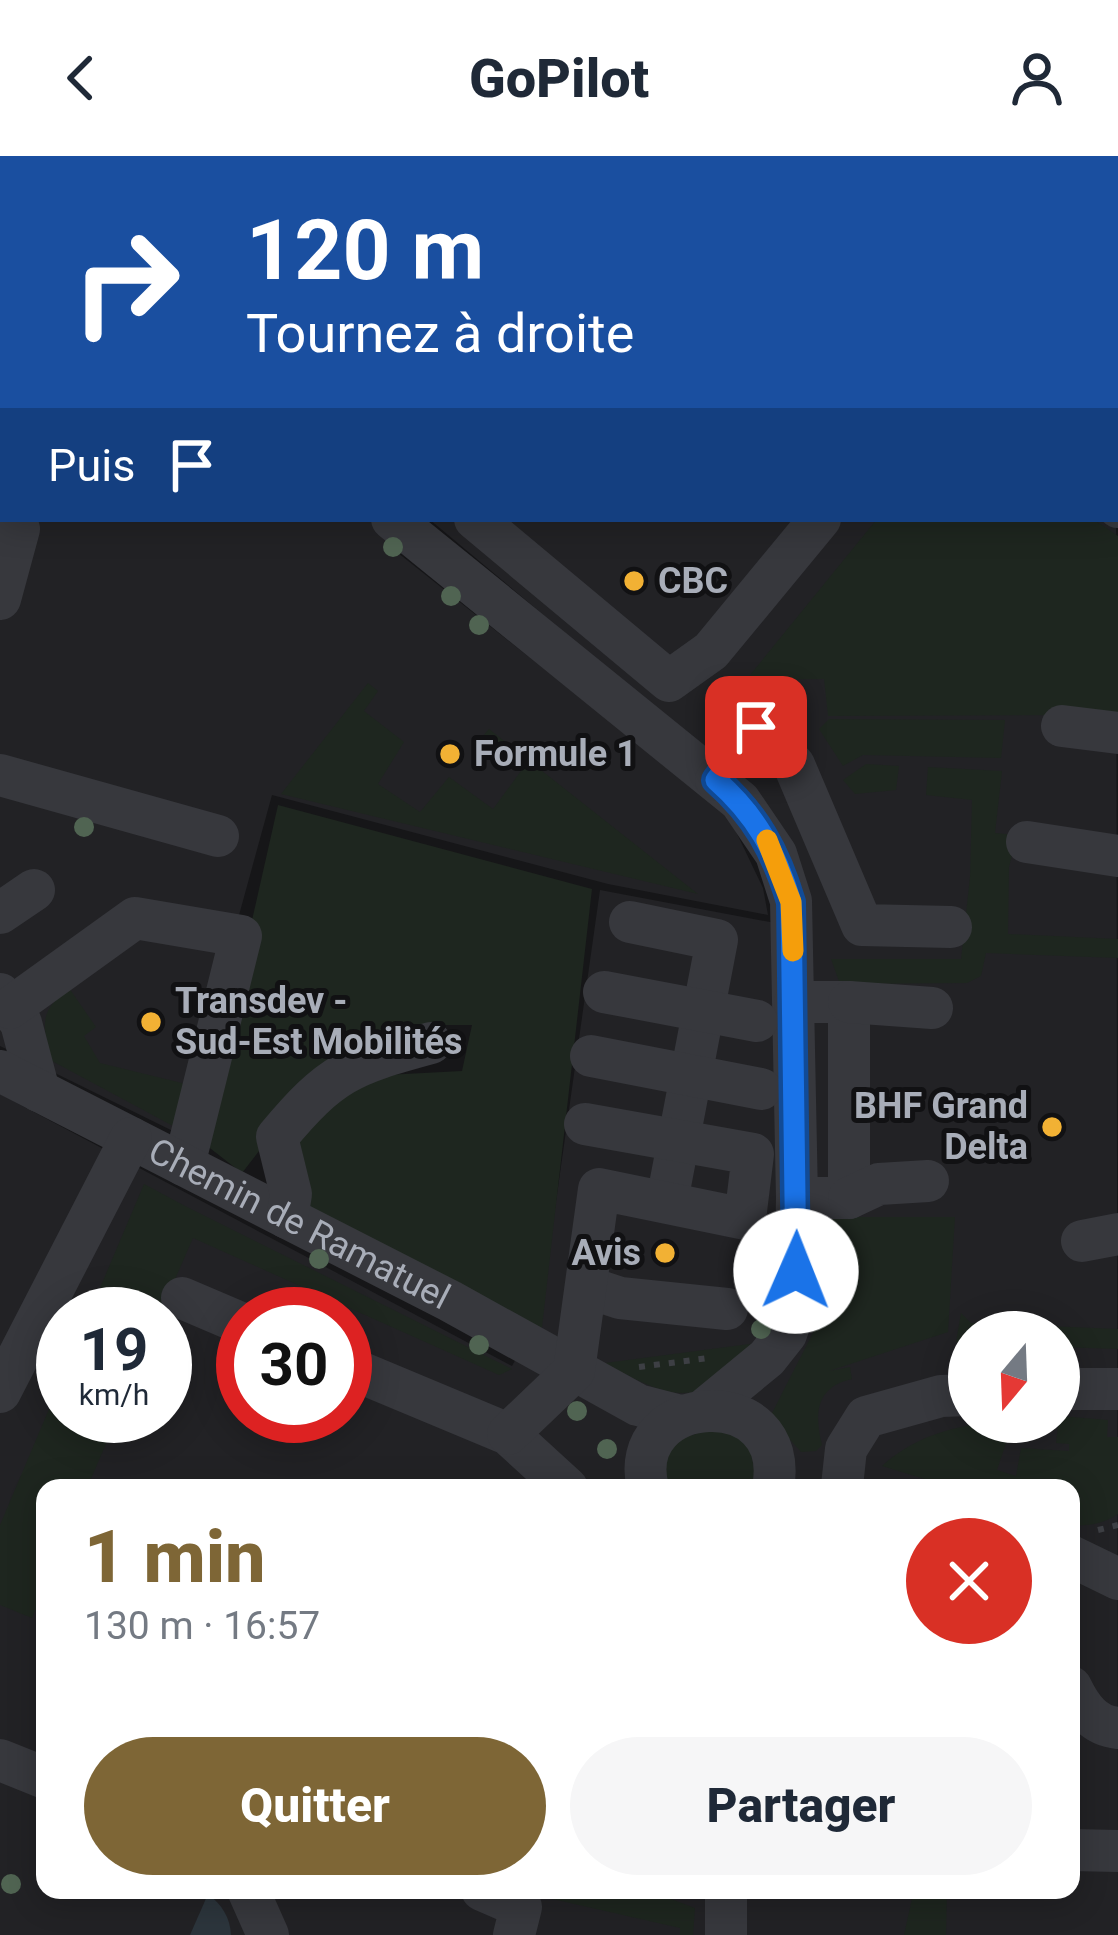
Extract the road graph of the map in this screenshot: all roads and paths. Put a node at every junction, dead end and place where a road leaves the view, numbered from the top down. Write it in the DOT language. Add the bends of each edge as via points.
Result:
graph roads {
  1 [pos="396,522"];
  2 [pos="480,522"];
  3 [pos="818,522"];
  4 [pos="20,529"];
  5 [pos="0,599"];
  6 [pos="1061,726"];
  7 [pos="1118,733"];
  8 [pos="0,775"];
  9 [pos="716,780"];
  10 [pos="218,836"];
  11 [pos="1027,842"];
  12 [pos="1118,856"];
  13 [pos="630,922"];
  14 [pos="951,927"];
  15 [pos="604,992"];
  16 [pos="5,1001"];
  17 [pos="849,1002"];
  18 [pos="932,1008"];
  19 [pos="704,1011"];
  20 [pos="776,1011"];
  21 [pos="430,1043"];
  22 [pos="591,1057"];
  23 [pos="0,1072"];
  24 [pos="691,1076"];
  25 [pos="761,1089"];
  26 [pos="39,1091"];
  27 [pos="585,1124"];
  28 [pos="131,1138"];
  29 [pos="679,1140"];
  30 [pos="184,1165"];
  31 [pos="928,1181"];
  32 [pos="797,1198"];
  33 [pos="849,1198"];
  34 [pos="667,1201"];
  35 [pos="287,1218"];
  36 [pos="587,1287"];
  37 [pos="727,1309"];
  38 [pos="767,1358"];
  39 [pos="372,1377"];
  40 [pos="584,1377"];
  41 [pos="1080,1389"];
  42 [pos="1118,1390"];
  43 [pos="0,1392"];
  44 [pos="948,1396"];
  45 [pos="693,1412"];
  46 [pos="508,1433"];
  47 [pos="764,1437"];
  48 [pos="557,1479"];
  49 [pos="644,1479"];
  50 [pos="647,1479"];
  51 [pos="773,1479"];
  52 [pos="830,1479"];
  53 [pos="845,1479"];
  54 [pos="1080,1705"];
  55 [pos="1118,1728"];
  56 [pos="0,1760"];
  57 [pos="36,1774"];
  58 [pos="1080,1850"];
  59 [pos="1118,1851"];
  60 [pos="255,1899"];
  61 [pos="502,1899"];
  62 [pos="268,1935"];
  63 [pos="514,1935"];
  1 -- 9 [label="street"];
  2 -- 3 [label="street" via="669,681 711,651"];
  4 -- 5 [label="street"];
  6 -- 7 [label="street"];
  8 -- 10 [label="street"];
  9 -- 14 [label="street" via="756,727 794,765 862,925"];
  9 -- 20 [label="street" via="776,854 791,902"];
  11 -- 12 [label="street"];
  13 -- 19 [label="street" via="717,940"];
  15 -- 19 [label="street"];
  16 -- 26 [label="street" via="21,1022"];
  16 -- 30 [label="street" via="135,918 241,936"];
  17 -- 18 [label="street"];
  17 -- 20 [label="street"];
  17 -- 33 [label="street"];
  19 -- 20 [label="street"];
  19 -- 24 [label="street"];
  20 -- 32 [label="street"];
  21 -- 35 [label="street" via="358,1063 312,1095 277,1137 291,1194"];
  22 -- 24 [label="street"];
  23 -- 26 [label="street, Chemin de Ramatuel"];
  24 -- 25 [label="street"];
  24 -- 29 [label="street"];
  26 -- 28 [label="street, Chemin de Ramatuel"];
  27 -- 29 [label="street"];
  28 -- 30 [label="street, Chemin de Ramatuel"];
  28 -- 43 [label="street"];
  29 -- 34 [label="street"];
  29 -- 34 [label="street" via="753,1154 745,1219"];
  30 -- 35 [label="street, Chemin de Ramatuel"];
  31 -- 33 [label="street" via="879,1184"];
  32 -- 33 [label="street"];
  32 -- 38 [label="street" via="795,1307"];
  34 -- 36 [label="street" via="599,1189"];
  35 -- 40 [label="street, Chemin de Ramatuel"];
  36 -- 37 [label="street"];
  36 -- 40 [label="street"];
  38 -- 40 [label="path" via="708,1358"];
  38 -- 45 [label="street"];
  38 -- 47 [label="street" via="759,1387"];
  39 -- 46 [label="street"];
  40 -- 45 [label="street, Chemin de Ramatuel" via="638,1405"];
  40 -- 46 [label="street"];
  40 -- 49 [label="street"];
  41 -- 42 [label="street"];
  44 -- 53 [label="street" via="866,1417 846,1449"];
  45 -- 47 [label="street, Chemin de Ramatuel" via="731,1412"];
  45 -- 50 [label="street" via="661,1432 648,1454"];
  46 -- 48 [label="street"];
  47 -- 51 [label="street"];
  47 -- 52 [label="street, Chemin de Ramatuel"];
  54 -- 55 [label="street" via="1103,1726"];
  56 -- 57 [label="street"];
  58 -- 59 [label="street"];
  60 -- 62 [label="street"];
  61 -- 63 [label="street" via="520,1907"];
}
